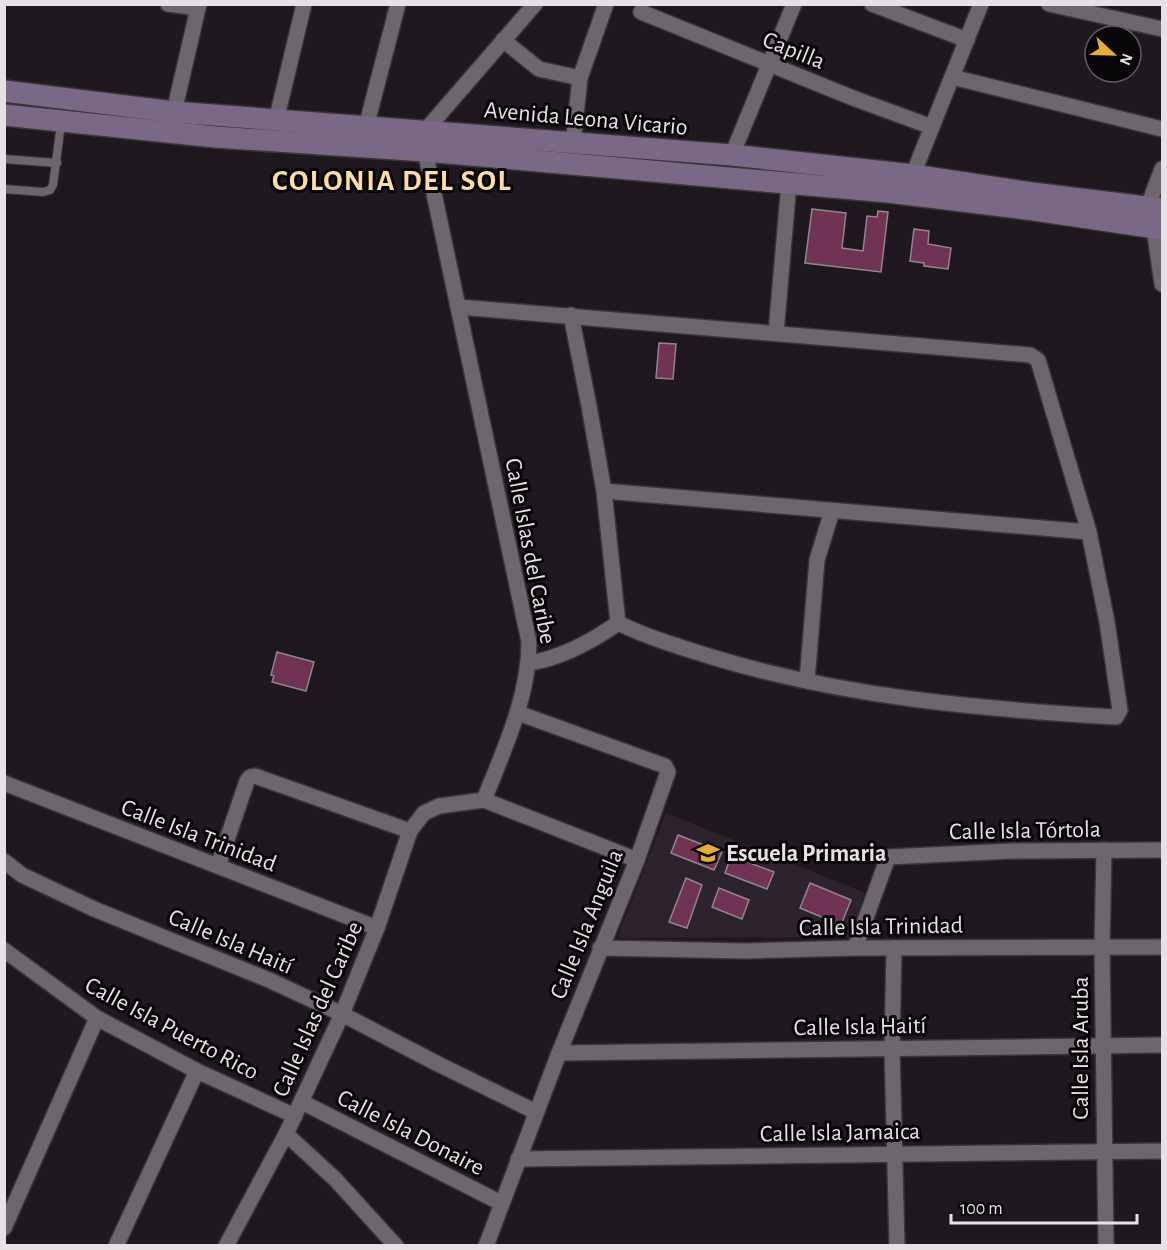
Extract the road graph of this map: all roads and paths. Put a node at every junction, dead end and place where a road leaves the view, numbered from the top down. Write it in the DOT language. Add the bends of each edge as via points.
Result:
graph roads {
  1 [pos="168,4"];
  2 [pos="304,4"];
  3 [pos="398,4"];
  4 [pos="535,4"];
  5 [pos="606,4"];
  6 [pos="794,4"];
  7 [pos="872,4"];
  8 [pos="981,4"];
  9 [pos="1049,4"];
  10 [pos="199,6"];
  11 [pos="641,12"];
  12 [pos="1162,29"];
  13 [pos="503,40"];
  14 [pos="967,40"];
  15 [pos="770,64"];
  16 [pos="952,77"];
  17 [pos="580,78"];
  18 [pos="4,91"];
  19 [pos="174,112"];
  20 [pos="4,116"];
  21 [pos="276,121"];
  22 [pos="61,122"];
  23 [pos="366,126"];
  24 [pos="932,127"];
  25 [pos="1162,129"];
  26 [pos="425,141"];
  27 [pos="573,142"];
  28 [pos="732,155"];
  29 [pos="4,159"];
  30 [pos="57,163"];
  31 [pos="1162,169"];
  32 [pos="789,183"];
  33 [pos="909,184"];
  34 [pos="4,189"];
  35 [pos="1157,218"];
  36 [pos="1162,284"];
  37 [pos="459,307"];
  38 [pos="571,315"];
  39 [pos="776,333"];
  40 [pos="604,491"];
  41 [pos="832,511"];
  42 [pos="1089,532"];
  43 [pos="618,623"];
  44 [pos="529,663"];
  45 [pos="807,681"];
  46 [pos="518,713"];
  47 [pos="4,783"];
  48 [pos="484,800"];
  49 [pos="410,831"];
  50 [pos="1104,850"];
  51 [pos="1162,850"];
  52 [pos="637,860"];
  53 [pos="4,861"];
  54 [pos="218,866"];
  55 [pos="377,928"];
  56 [pos="1162,946"];
  57 [pos="1102,947"];
  58 [pos="600,948"];
  59 [pos="855,948"];
  60 [pos="894,948"];
  61 [pos="6,957"];
  62 [pos="342,1014"];
  63 [pos="97,1018"];
  64 [pos="1162,1045"];
  65 [pos="1103,1046"];
  66 [pos="892,1048"];
  67 [pos="559,1053"];
  68 [pos="197,1071"];
  69 [pos="302,1102"];
  70 [pos="536,1112"];
  71 [pos="294,1116"];
  72 [pos="286,1134"];
  73 [pos="1104,1150"];
  74 [pos="1162,1151"];
  75 [pos="894,1154"];
  76 [pos="518,1159"];
  77 [pos="501,1203"];
  78 [pos="4,1228"];
  79 [pos="116,1245"];
  80 [pos="226,1245"];
  81 [pos="396,1245"];
  82 [pos="486,1245"];
  83 [pos="897,1245"];
  84 [pos="1106,1245"];
  1 -- 10 [label="street"];
  2 -- 21 [label="street"];
  3 -- 23 [label="street"];
  4 -- 13 [label="street"];
  5 -- 17 [label="street"];
  6 -- 15 [label="street"];
  7 -- 14 [label="street"];
  8 -- 14 [label="street"];
  9 -- 12 [label="street"];
  10 -- 19 [label="street"];
  11 -- 15 [label="street, Capilla"];
  13 -- 17 [label="street" via="539,69"];
  13 -- 26 [label="street"];
  14 -- 16 [label="street"];
  15 -- 24 [label="street, Capilla"];
  15 -- 28 [label="street"];
  16 -- 24 [label="street"];
  16 -- 25 [label="street"];
  17 -- 27 [label="street"];
  18 -- 19 [label="street, Avenida Leona Vicario"];
  19 -- 21 [label="street, Avenida Leona Vicario"];
  20 -- 22 [label="street, Avenida Leona Vicario"];
  21 -- 23 [label="street, Avenida Leona Vicario"];
  22 -- 26 [label="street, Avenida Leona Vicario" via="215,137"];
  22 -- 30 [label="lane"];
  23 -- 26 [label="street, Avenida Leona Vicario"];
  24 -- 33 [label="street"];
  26 -- 27 [label="street, Avenida Leona Vicario"];
  26 -- 32 [label="street, Avenida Leona Vicario"];
  26 -- 37 [label="street, Calle Islas del Caribe"];
  27 -- 28 [label="street, Avenida Leona Vicario"];
  28 -- 33 [label="street, Avenida Leona Vicario"];
  29 -- 30 [label="lane"];
  30 -- 34 [label="lane" via="50,190"];
  31 -- 35 [label="street"];
  32 -- 33 [label="street, Avenida Leona Vicario"];
  32 -- 39 [label="street"];
  33 -- 35 [label="street, Avenida Leona Vicario"];
  35 -- 36 [label="street"];
  37 -- 38 [label="street"];
  37 -- 44 [label="street, Calle Islas del Caribe" via="518,581"];
  38 -- 39 [label="street"];
  38 -- 40 [label="street"];
  39 -- 42 [label="street" via="1030,355 1038,360"];
  40 -- 41 [label="street"];
  40 -- 43 [label="street"];
  41 -- 42 [label="street"];
  41 -- 45 [label="street" via="817,560"];
  42 -- 45 [label="street" via="1117,688 1120,710 1116,717 913,700"];
  43 -- 44 [label="street" via="563,654"];
  43 -- 45 [label="street" via="670,644"];
  44 -- 46 [label="street, Calle Islas del Caribe"];
  46 -- 48 [label="street, Calle Islas del Caribe"];
  46 -- 52 [label="street, Calle Isla Anguila" via="668,769"];
  47 -- 54 [label="street, Calle Isla Trinidad"];
  48 -- 49 [label="street, Calle Islas del Caribe" via="439,806 424,813"];
  48 -- 52 [label="street"];
  49 -- 54 [label="street" via="255,776 250,777"];
  49 -- 55 [label="street, Calle Islas del Caribe"];
  50 -- 51 [label="street, Calle Isla Tórtola"];
  50 -- 57 [label="street, Calle Isla Aruba"];
  50 -- 59 [label="street, Calle Isla Tórtola" via="888,857"];
  52 -- 58 [label="street, Calle Isla Anguila"];
  53 -- 62 [label="street, Calle Isla Haití" via="22,875 94,909"];
  54 -- 55 [label="street, Calle Isla Trinidad"];
  55 -- 62 [label="street, Calle Islas del Caribe"];
  56 -- 57 [label="street, Calle Isla Trinidad"];
  57 -- 60 [label="street, Calle Isla Trinidad"];
  57 -- 65 [label="street, Calle Isla Aruba"];
  58 -- 59 [label="street, Calle Isla Trinidad"];
  58 -- 67 [label="street, Calle Isla Anguila"];
  59 -- 60 [label="street, Calle Isla Trinidad"];
  60 -- 66 [label="street"];
  61 -- 63 [label="street, Calle Isla Puerto Rico"];
  62 -- 69 [label="street, Calle Islas del Caribe"];
  62 -- 70 [label="street, Calle Isla Haití"];
  63 -- 68 [label="street, Calle Isla Puerto Rico"];
  63 -- 78 [label="street"];
  64 -- 65 [label="street, Calle Isla Haití"];
  65 -- 66 [label="street, Calle Isla Haití"];
  65 -- 73 [label="street, Calle Isla Aruba"];
  66 -- 67 [label="street, Calle Isla Haití"];
  66 -- 75 [label="street"];
  67 -- 70 [label="street, Calle Isla Anguila"];
  68 -- 71 [label="street, Calle Isla Puerto Rico"];
  68 -- 79 [label="street"];
  69 -- 71 [label="street, Calle Islas del Caribe"];
  69 -- 77 [label="street, Calle Isla Donaire"];
  70 -- 76 [label="street, Calle Isla Anguila"];
  71 -- 72 [label="street, Calle Islas del Caribe"];
  72 -- 80 [label="street, Calle Islas del Caribe"];
  72 -- 81 [label="street" via="335,1179"];
  73 -- 74 [label="street, Calle Isla Jamaica"];
  73 -- 75 [label="street, Calle Isla Jamaica"];
  73 -- 84 [label="street, Calle Isla Aruba"];
  75 -- 76 [label="street, Calle Isla Jamaica"];
  75 -- 83 [label="street"];
  76 -- 77 [label="street, Calle Isla Anguila"];
  77 -- 82 [label="street, Calle Isla Anguila"];
}
